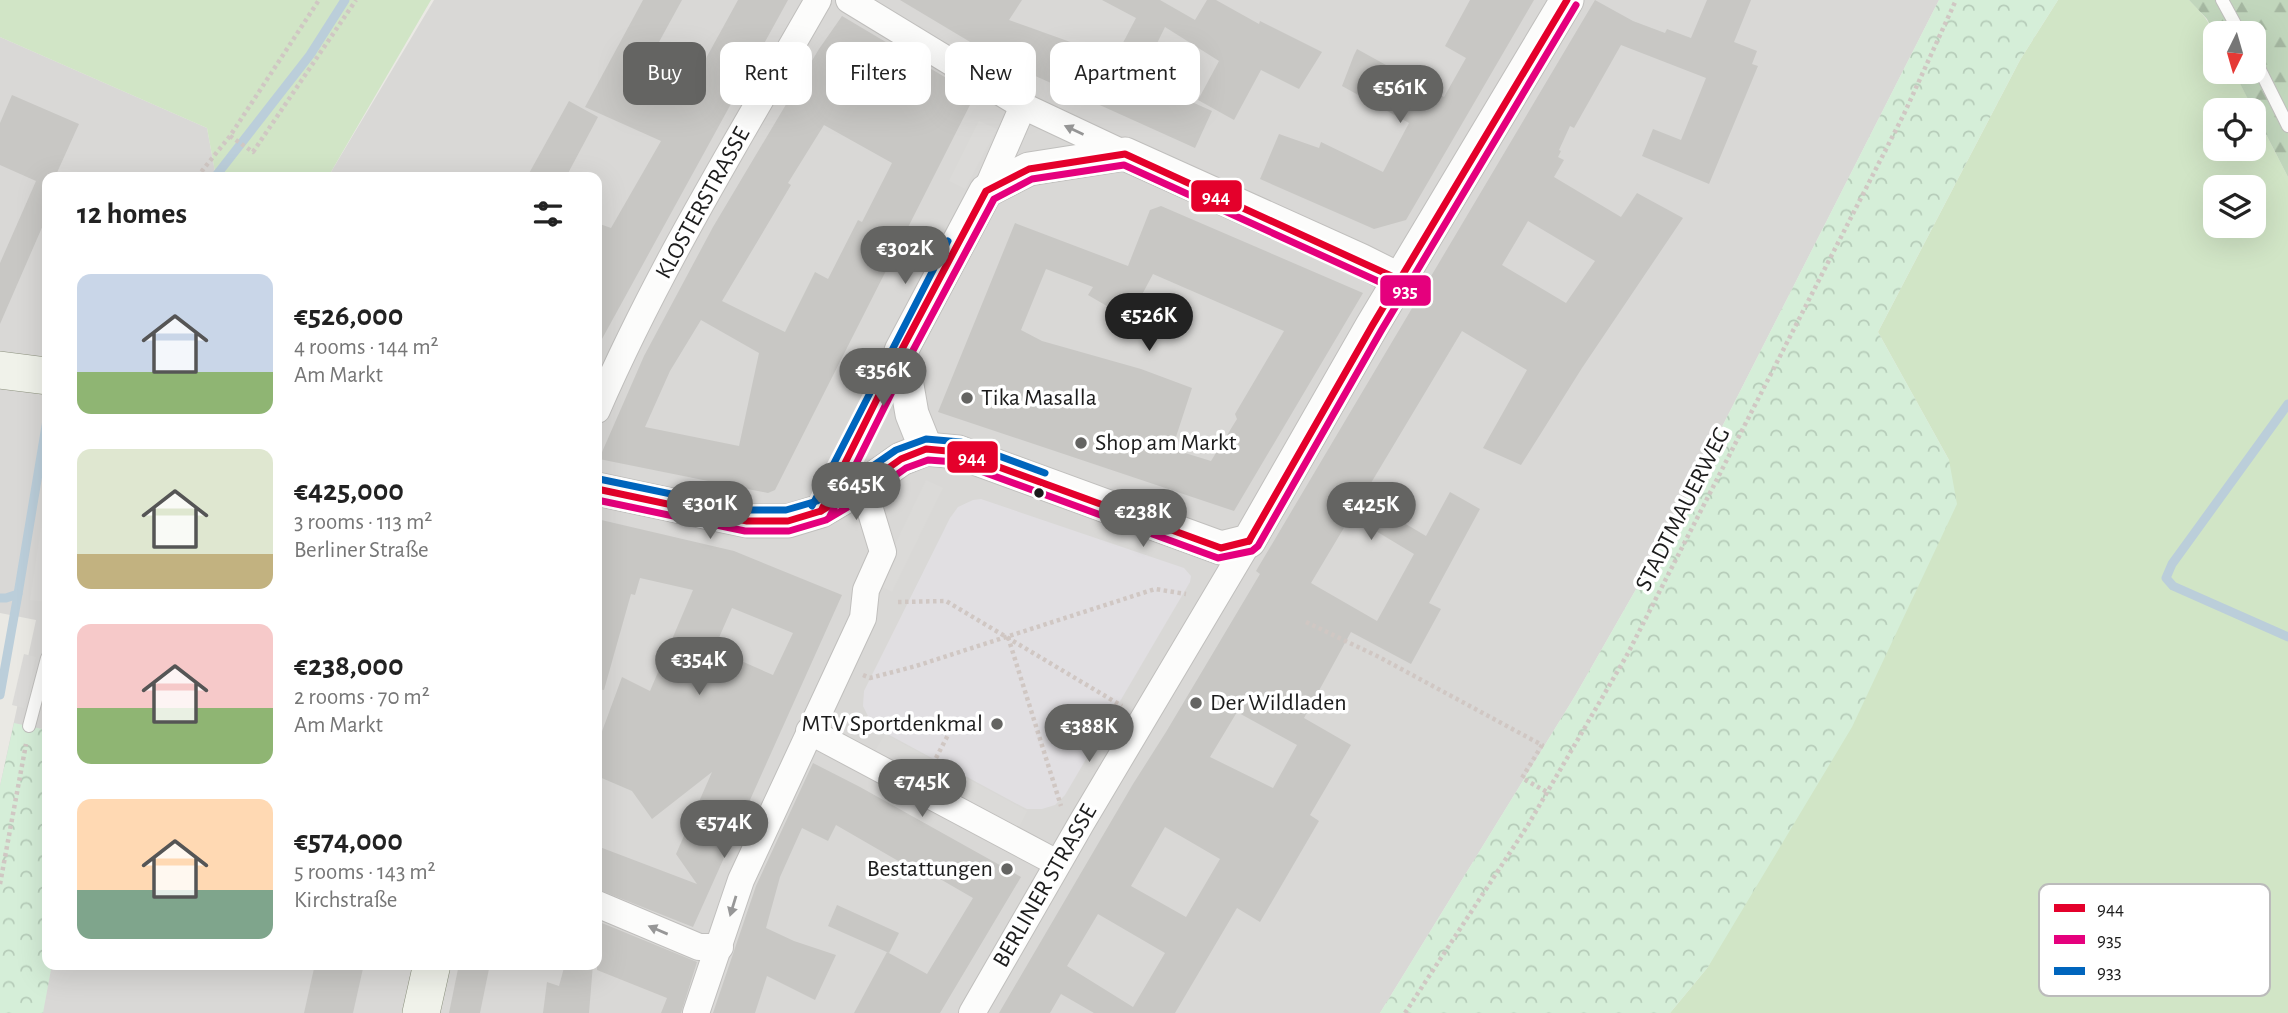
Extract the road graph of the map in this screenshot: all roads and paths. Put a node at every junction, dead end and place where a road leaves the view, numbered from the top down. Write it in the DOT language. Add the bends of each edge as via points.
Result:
graph roads {
  1 [pos="319,0"];
  2 [pos="356,0"];
  3 [pos="817,0"];
  4 [pos="849,0"];
  5 [pos="1567,0"];
  6 [pos="1956,0"];
  7 [pos="2222,0"];
  8 [pos="2233,21"];
  9 [pos="2266,82"];
  10 [pos="1023,106"];
  11 [pos="2288,126"];
  12 [pos="230,136"];
  13 [pos="1125,155"];
  14 [pos="201,172"];
  15 [pos="986,191"];
  16 [pos="1399,280"];
  17 [pos="901,351"];
  18 [pos="0,370"];
  19 [pos="42,375"];
  20 [pos="602,398"];
  21 [pos="926,449"];
  22 [pos="863,486"];
  23 [pos="602,490"];
  24 [pos="821,510"];
  25 [pos="1249,541"];
  26 [pos="1190,595"];
  27 [pos="898,602"];
  28 [pos="1306,622"];
  29 [pos="1008,637"];
  30 [pos="863,675"];
  31 [pos="42,678"];
  32 [pos="1143,719"];
  33 [pos="28,732"];
  34 [pos="809,732"];
  35 [pos="948,735"];
  36 [pos="936,758"];
  37 [pos="1547,792"];
  38 [pos="1061,807"];
  39 [pos="1057,863"];
  40 [pos="0,884"];
  41 [pos="602,907"];
  42 [pos="720,947"];
  43 [pos="431,970"];
  44 [pos="421,1013"];
  45 [pos="696,1013"];
  46 [pos="972,1013"];
  47 [pos="1405,1013"];
  1 -- 12 [label="path"];
  2 -- 12 [label="path" via="253,152"];
  3 -- 20 [label="street, KLOSTERSTRASSE" via="685,229"];
  4 -- 10 [label="street"];
  5 -- 16 [label="street, BERLINER STRASSE"];
  6 -- 37 [label="path, STADTMAUERWEG" via="1905,114 1702,512 1627,655"];
  7 -- 8 [label="lane"];
  9 -- 11 [label="lane"];
  13 -- 10 [label="street, one-way"];
  10 -- 15 [label="street"];
  12 -- 14 [label="path"];
  13 -- 15 [label="street" via="1029,169"];
  13 -- 16 [label="street"];
  15 -- 17 [label="street"];
  16 -- 25 [label="street, BERLINER STRASSE"];
  17 -- 21 [label="street" via="912,414"];
  17 -- 24 [label="street"];
  18 -- 19 [label="main road"];
  21 -- 22 [label="street" via="901,459"];
  21 -- 25 [label="street" via="958,452 1221,548"];
  22 -- 24 [label="street"];
  22 -- 34 [label="street" via="883,552 866,590 863,618"];
  23 -- 24 [label="street" via="747,521 788,521"];
  25 -- 32 [label="street, BERLINER STRASSE"];
  26 -- 29 [label="path" via="1155,589"];
  27 -- 29 [label="path" via="946,601"];
  28 -- 37 [label="path" via="1542,745 1522,778"];
  29 -- 30 [label="path" via="870,678"];
  29 -- 32 [label="path"];
  29 -- 38 [label="path"];
  31 -- 33 [label="lane"];
  32 -- 39 [label="street, BERLINER STRASSE"];
  33 -- 40 [label="path"];
  34 -- 39 [label="street"];
  34 -- 42 [label="street, one-way" via="741,880"];
  35 -- 36 [label="path"];
  37 -- 47 [label="path, STADTMAUERWEG"];
  39 -- 46 [label="street, BERLINER STRASSE"];
  42 -- 41 [label="street, one-way" via="699,947"];
  42 -- 45 [label="street"];
  43 -- 44 [label="main road"];
}
